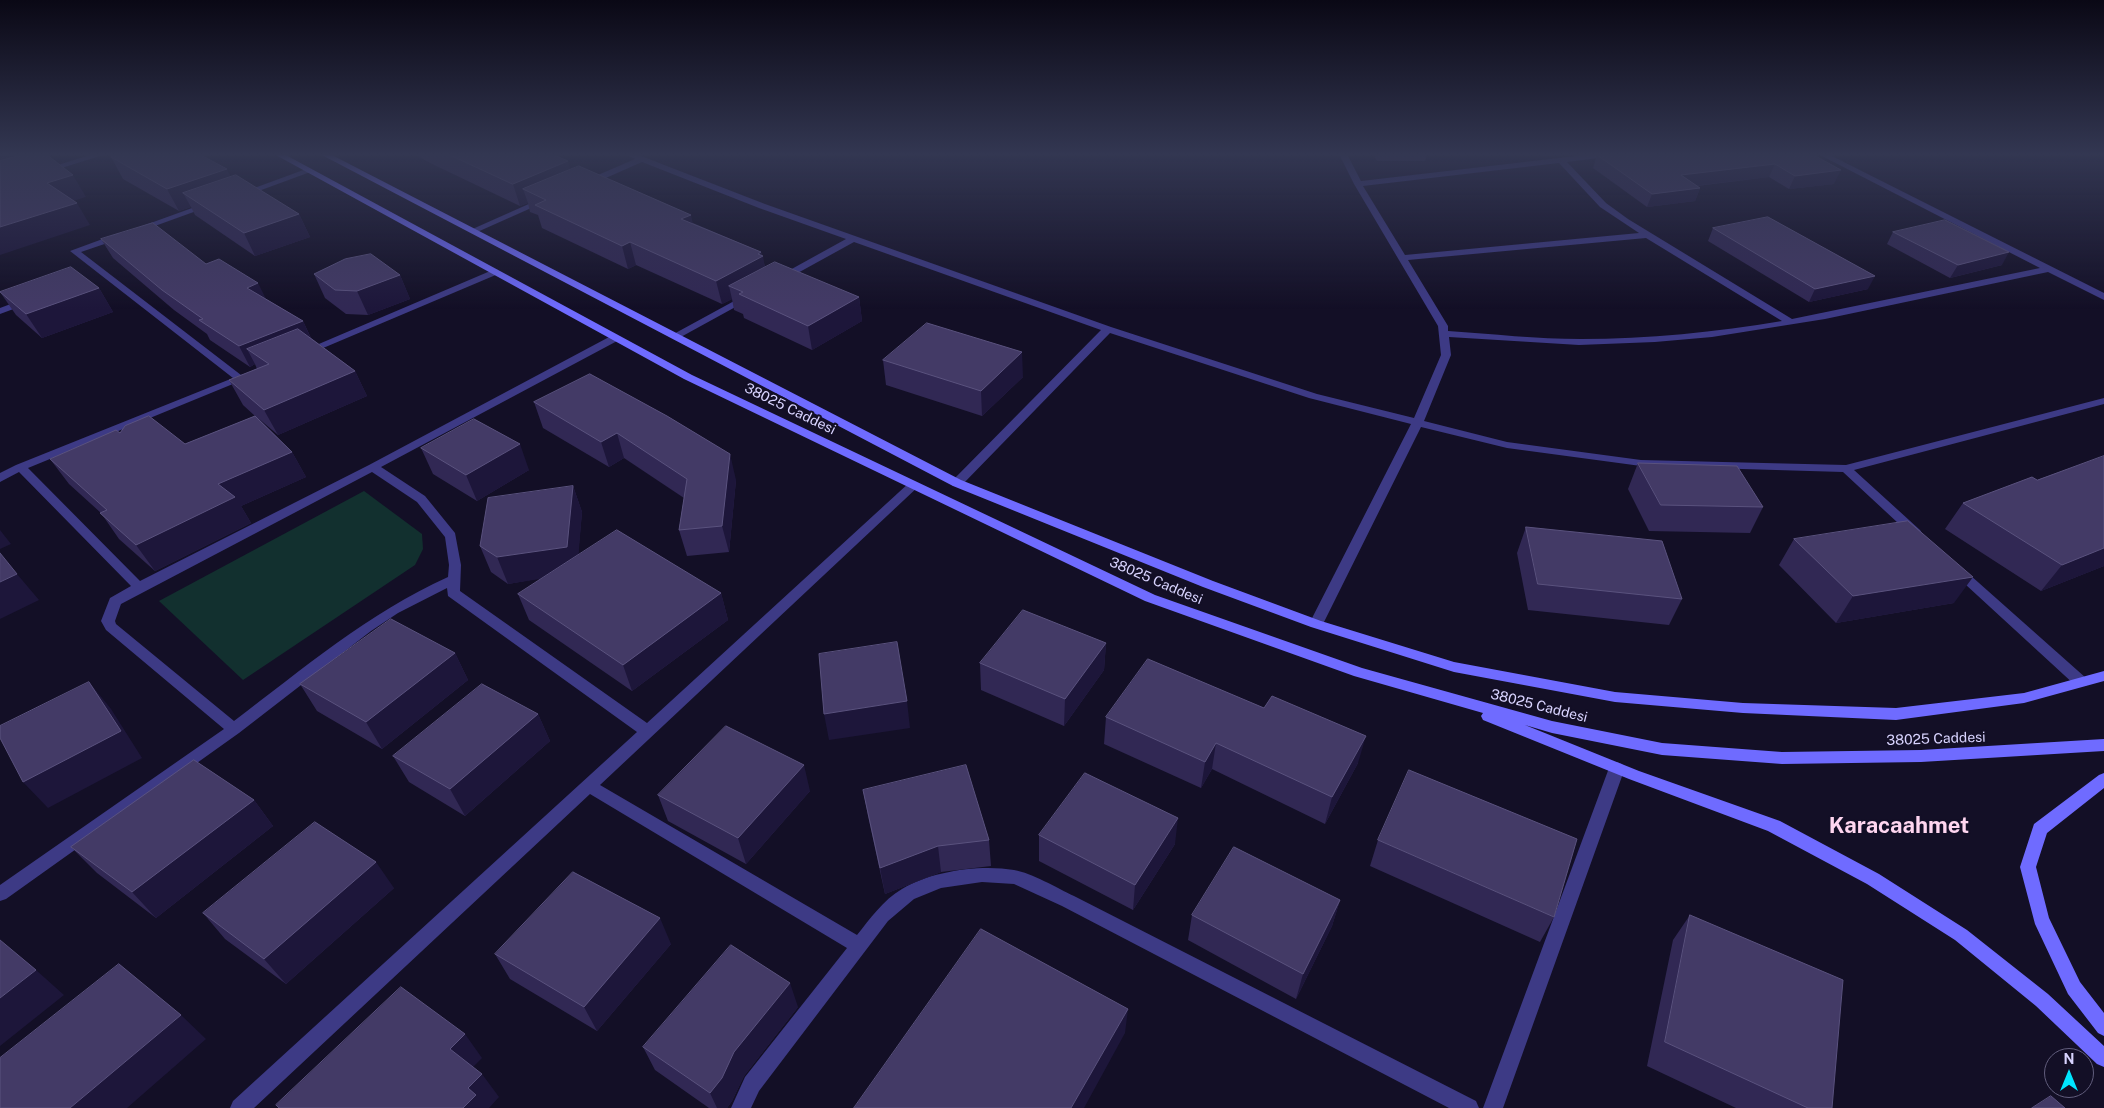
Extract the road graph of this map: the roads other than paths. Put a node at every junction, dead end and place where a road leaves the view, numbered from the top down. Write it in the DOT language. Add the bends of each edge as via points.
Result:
graph roads {
  1 [pos="207,206"];
  2 [pos="373,206"];
  3 [pos="423,206"];
  4 [pos="532,206"];
  5 [pos="767,206"];
  6 [pos="1371,206"];
  7 [pos="1604,206"];
  8 [pos="1925,206"];
  9 [pos="472,231"];
  10 [pos="1648,235"];
  11 [pos="854,238"];
  12 [pos="1402,258"];
  13 [pos="2050,269"];
  14 [pos="495,272"];
  15 [pos="2104,297"];
  16 [pos="37,298"];
  17 [pos="0,311"];
  18 [pos="1789,322"];
  19 [pos="1108,329"];
  20 [pos="1444,334"];
  21 [pos="675,336"];
  22 [pos="615,338"];
  23 [pos="294,356"];
  24 [pos="258,371"];
  25 [pos="240,379"];
  26 [pos="2104,401"];
  27 [pos="1418,422"];
  28 [pos="20,467"];
  29 [pos="373,467"];
  30 [pos="1846,469"];
  31 [pos="0,478"];
  32 [pos="957,483"];
  33 [pos="914,485"];
  34 [pos="1927,542"];
  35 [pos="1949,562"];
  36 [pos="452,580"];
  37 [pos="139,587"];
  38 [pos="1316,624"];
  39 [pos="2104,676"];
  40 [pos="2081,682"];
  41 [pos="1425,691"];
  42 [pos="234,729"];
  43 [pos="646,730"];
  44 [pos="2104,745"];
  45 [pos="1617,768"];
  46 [pos="2104,779"];
  47 [pos="587,786"];
  48 [pos="0,894"];
  49 [pos="859,946"];
  50 [pos="2104,1027"];
  51 [pos="2104,1058"];
  52 [pos="240,1108"];
  53 [pos="741,1108"];
  54 [pos="1469,1108"];
  55 [pos="1493,1108"];
  1 -- 25 [label="street" via="74,251 97,276"];
  2 -- 14 [label="main road, 38025 Caddesi"];
  3 -- 9 [label="main road, 38025 Caddesi"];
  4 -- 9 [label="street"];
  5 -- 11 [label="street"];
  6 -- 12 [label="street"];
  7 -- 10 [label="street"];
  8 -- 13 [label="street"];
  9 -- 21 [label="main road, 38025 Caddesi"];
  10 -- 12 [label="street"];
  10 -- 18 [label="street"];
  11 -- 19 [label="street"];
  11 -- 21 [label="street"];
  12 -- 20 [label="street" via="1443,326"];
  13 -- 15 [label="street"];
  13 -- 18 [label="street"];
  14 -- 22 [label="main road, 38025 Caddesi"];
  14 -- 23 [label="street"];
  16 -- 17 [label="street"];
  18 -- 20 [label="street" via="1674,337 1598,342"];
  19 -- 27 [label="street" via="1314,396"];
  19 -- 32 [label="street"];
  20 -- 27 [label="street" via="1446,355"];
  21 -- 32 [label="main road, 38025 Caddesi"];
  22 -- 29 [label="street"];
  22 -- 33 [label="main road, 38025 Caddesi" via="688,377"];
  24 -- 25 [label="street"];
  25 -- 28 [label="street"];
  26 -- 30 [label="street"];
  27 -- 30 [label="street" via="1507,445 1641,463"];
  27 -- 38 [label="street"];
  28 -- 31 [label="street"];
  28 -- 37 [label="street"];
  29 -- 36 [label="street" via="421,499 451,536 455,565"];
  29 -- 37 [label="street"];
  30 -- 34 [label="street"];
  32 -- 38 [label="main road, 38025 Caddesi"];
  33 -- 41 [label="main road, 38025 Caddesi" via="1150,598 1359,672"];
  33 -- 43 [label="street"];
  35 -- 40 [label="street"];
  36 -- 42 [label="street" via="421,593 376,620"];
  36 -- 43 [label="street" via="453,593"];
  37 -- 42 [label="street" via="115,601 108,621 112,627"];
  38 -- 40 [label="main road, 38025 Caddesi" via="1454,667 1615,697 1743,708 1896,714 2024,698"];
  39 -- 40 [label="main road, 38025 Caddesi"];
  41 -- 44 [label="main road, 38025 Caddesi" via="1552,727 1662,749 1782,758 1921,756"];
  41 -- 45 [label="main road"];
  42 -- 48 [label="street"];
  43 -- 47 [label="street"];
  45 -- 51 [label="main road" via="1774,826 1873,879 1961,935 2042,1000"];
  45 -- 55 [label="street"];
  46 -- 50 [label="main road" via="2040,829 2028,867 2041,918 2061,962 2074,988"];
  47 -- 49 [label="street"];
  47 -- 52 [label="street"];
  49 -- 53 [label="street" via="752,1084"];
  49 -- 54 [label="street" via="882,916 908,894 940,881 982,875 1015,877 1068,901"];
}
